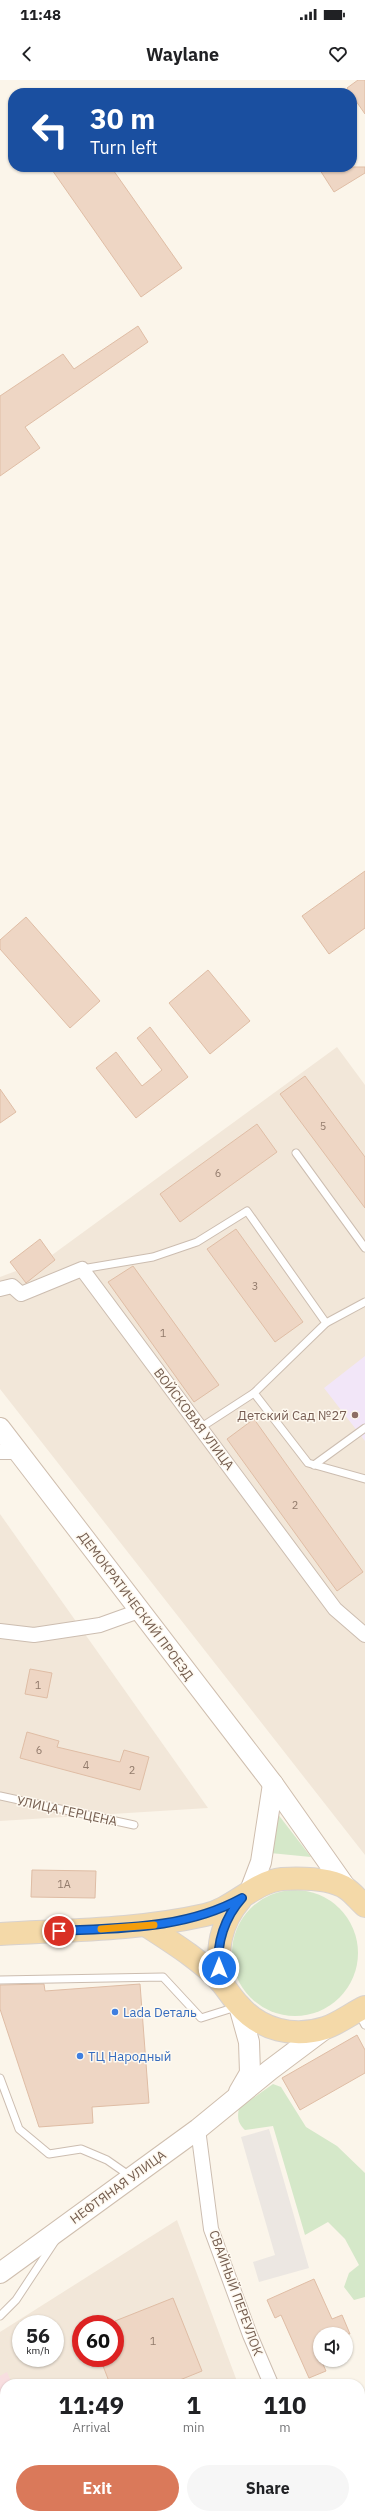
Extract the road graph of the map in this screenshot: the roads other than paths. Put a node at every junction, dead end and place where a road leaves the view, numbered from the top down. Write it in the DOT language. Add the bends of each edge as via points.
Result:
graph roads {
  1 [pos="296,1153"];
  2 [pos="365,1248"];
  3 [pos="82,1269"];
  4 [pos="0,1289"];
  5 [pos="365,1302"];
  6 [pos="326,1322"];
  7 [pos="254,1393"];
  8 [pos="0,1428"];
  9 [pos="200,1428"];
  10 [pos="365,1428"];
  11 [pos="9,1452"];
  12 [pos="314,1465"];
  13 [pos="365,1479"];
  14 [pos="139,1611"];
  15 [pos="0,1631"];
  16 [pos="365,1635"];
  17 [pos="273,1784"];
  18 [pos="0,1796"];
  19 [pos="134,1825"];
  20 [pos="246,1894"];
  21 [pos="355,1897"];
  22 [pos="365,1919"];
  23 [pos="147,1926"];
  24 [pos="0,1934"];
  25 [pos="0,1980"];
  26 [pos="220,1981"];
  27 [pos="365,1989"];
  28 [pos="239,2006"];
  29 [pos="351,2018"];
  30 [pos="0,2078"];
  31 [pos="235,2098"];
  32 [pos="198,2129"];
  33 [pos="132,2177"];
  34 [pos="66,2225"];
  35 [pos="0,2273"];
  36 [pos="0,2316"];
  37 [pos="268,2379"];
  1 -- 2 [label="lane"];
  3 -- 4 [label="street" via="21,1294 12,1286"];
  3 -- 6 [label="lane" via="153,1257 197,1242 247,1211"];
  3 -- 9 [label="street, ВОЙСКОВАЯ УЛИЦА"];
  5 -- 6 [label="lane"];
  6 -- 7 [label="lane"];
  7 -- 9 [label="lane"];
  7 -- 12 [label="lane" via="308,1463"];
  8 -- 11 [label="main road, ДЕМОКРАТИЧЕСКИЙ ПРОЕЗД"];
  9 -- 16 [label="street, ВОЙСКОВАЯ УЛИЦА" via="335,1609"];
  10 -- 12 [label="lane"];
  11 -- 14 [label="main road, ДЕМОКРАТИЧЕСКИЙ ПРОЕЗД"];
  12 -- 13 [label="lane"];
  14 -- 15 [label="street" via="100,1625 34,1635"];
  14 -- 17 [label="main road, ДЕМОКРАТИЧЕСКИЙ ПРОЕЗД"];
  17 -- 20 [label="main road" via="261,1862"];
  17 -- 21 [label="main road, ДЕМОКРАТИЧЕСКИЙ ПРОЕЗД"];
  18 -- 19 [label="lane, УЛИЦА ГЕРЦЕНА"];
  20 -- 21 [label="main road" via="280,1880 303,1879 327,1882"];
  20 -- 23 [label="main road" via="208,1915"];
  20 -- 26 [label="main road" via="231,1910 222,1932 217,1956"];
  21 -- 22 [label="main road"];
  23 -- 24 [label="main road"];
  23 -- 26 [label="main road" via="187,1952"];
  25 -- 28 [label="lane" via="163,1977 201,2018"];
  26 -- 28 [label="main road"];
  27 -- 29 [label="main road"];
  28 -- 29 [label="main road" via="265,2025 287,2032 306,2033"];
  28 -- 31 [label="main road" via="249,2042 250,2073"];
  29 -- 31 [label="main road, НЕФТЯНАЯ УЛИЦА"];
  30 -- 33 [label="lane" via="19,2129 49,2154 81,2149 107,2160"];
  31 -- 32 [label="main road, НЕФТЯНАЯ УЛИЦА"];
  32 -- 33 [label="main road, НЕФТЯНАЯ УЛИЦА"];
  32 -- 37 [label="street, СВАЙНЫЙ ПЕРЕУЛОК" via="211,2229"];
  33 -- 34 [label="main road, НЕФТЯНАЯ УЛИЦА"];
  34 -- 35 [label="main road, НЕФТЯНАЯ УЛИЦА"];
  34 -- 36 [label="lane" via="16,2300"];
}
